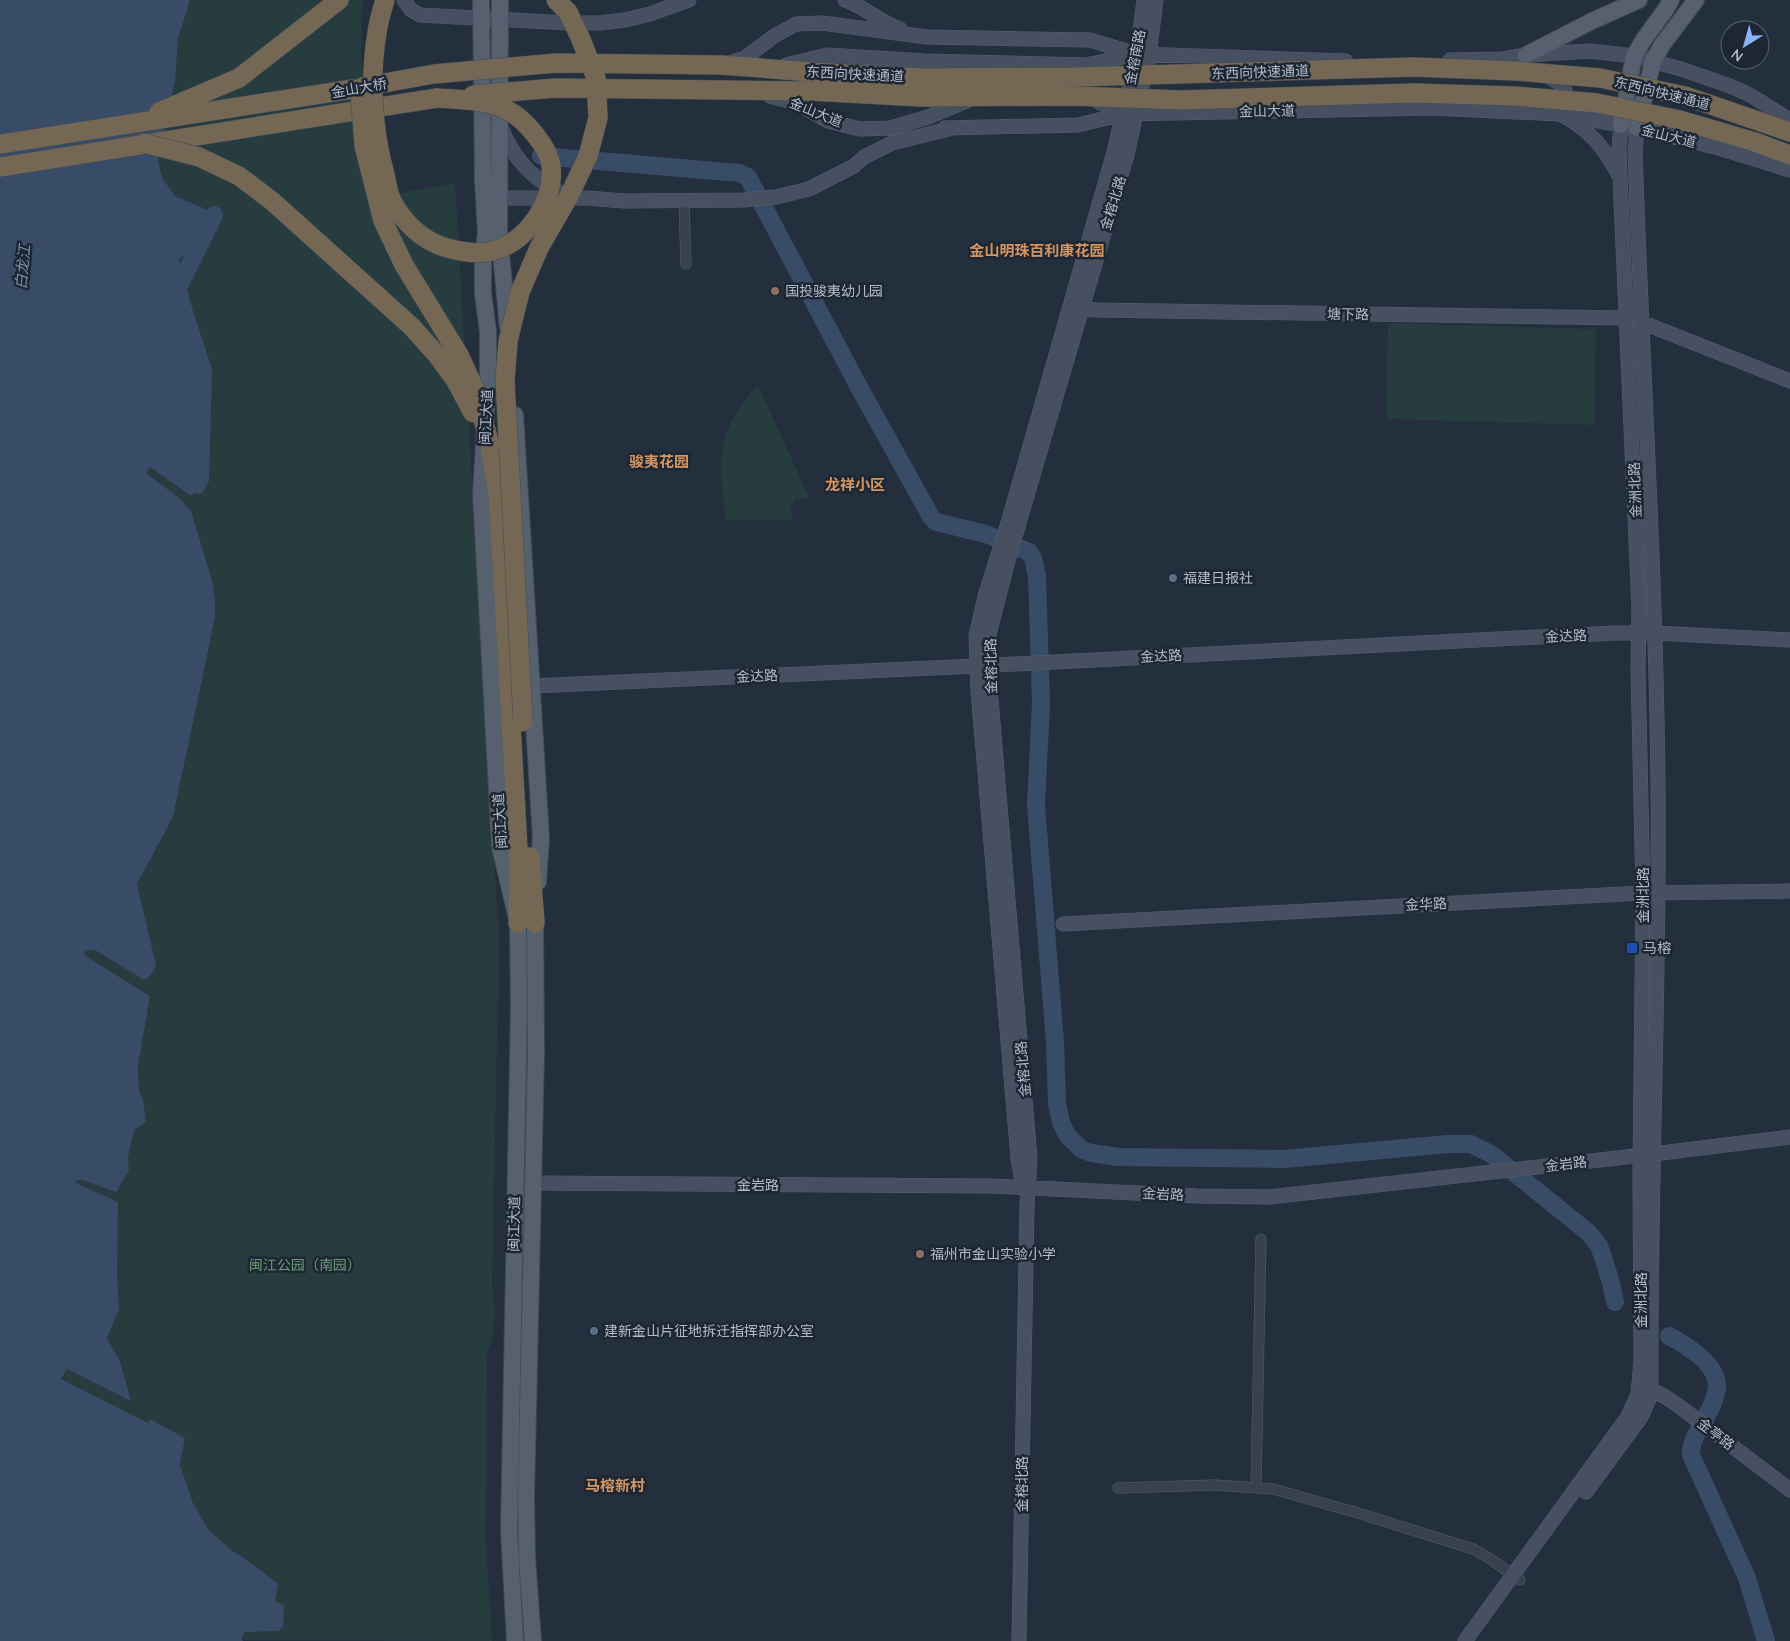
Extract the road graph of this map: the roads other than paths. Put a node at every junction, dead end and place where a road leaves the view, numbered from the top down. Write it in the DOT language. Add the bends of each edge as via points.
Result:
graph roads {
  1 [pos="323,0"];
  2 [pos="340,0"];
  3 [pos="371,0"];
  4 [pos="385,0"];
  5 [pos="404,0"];
  6 [pos="481,0"];
  7 [pos="500,0"];
  8 [pos="688,0"];
  9 [pos="845,0"];
  10 [pos="1144,0"];
  11 [pos="1156,0"];
  12 [pos="1639,0"];
  13 [pos="1671,0"];
  14 [pos="1696,0"];
  15 [pos="562,4"];
  16 [pos="481,18"];
  17 [pos="500,19"];
  18 [pos="927,37"];
  19 [pos="286,42"];
  20 [pos="1143,55"];
  21 [pos="1526,55"];
  22 [pos="1634,56"];
  23 [pos="1503,59"];
  24 [pos="1653,61"];
  25 [pos="721,65"];
  26 [pos="760,68"];
  27 [pos="722,90"];
  28 [pos="754,91"];
  29 [pos="437,98"];
  30 [pos="1130,114"];
  31 [pos="1560,114"];
  32 [pos="1790,120"];
  33 [pos="138,122"];
  34 [pos="500,124"];
  35 [pos="1621,125"];
  36 [pos="891,128"];
  37 [pos="953,128"];
  38 [pos="1637,128"];
  39 [pos="1790,132"];
  40 [pos="144,143"];
  41 [pos="0,144"];
  42 [pos="1790,165"];
  43 [pos="0,167"];
  44 [pos="1620,177"];
  45 [pos="587,198"];
  46 [pos="491,199"];
  47 [pos="684,201"];
  48 [pos="686,264"];
  49 [pos="1076,308"];
  50 [pos="1626,318"];
  51 [pos="1640,322"];
  52 [pos="1790,381"];
  53 [pos="490,445"];
  54 [pos="1639,633"];
  55 [pos="1656,634"];
  56 [pos="1790,640"];
  57 [pos="982,666"];
  58 [pos="533,686"];
  59 [pos="517,723"];
  60 [pos="1790,891"];
  61 [pos="1658,892"];
  62 [pos="1643,893"];
  63 [pos="526,923"];
  64 [pos="1063,924"];
  65 [pos="1790,1137"];
  66 [pos="1647,1155"];
  67 [pos="532,1183"];
  68 [pos="1025,1187"];
  69 [pos="1261,1239"];
  70 [pos="1645,1388"];
  71 [pos="1256,1487"];
  72 [pos="1118,1488"];
  73 [pos="1790,1490"];
  74 [pos="1517,1578"];
  75 [pos="515,1641"];
  76 [pos="533,1641"];
  77 [pos="1019,1641"];
  78 [pos="1465,1641"];
  79 [pos="1476,1641"];
  1 -- 19 [label="highway"];
  2 -- 19 [label="highway"];
  3 -- 53 [label="highway, bridge" via="364,30 360,91 364,146 384,221 404,265 459,354 475,390"];
  4 -- 29 [label="highway, bridge" via="376,33 373,90 377,146 391,199 409,226 435,245 464,253 495,251 518,238 538,216 550,192 551,164 537,134 514,114 488,102"];
  5 -- 16 [label="main road" via="411,10 420,15"];
  6 -- 16 [label="main road, 闽江大道"];
  7 -- 17 [label="main road, 闽江大道"];
  8 -- 17 [label="main road" via="625,20 568,23"];
  9 -- 18 [label="main road" via="894,27"];
  10 -- 20 [label="main road, 金榕南路"];
  11 -- 20 [label="main road, 金榕南路"];
  12 -- 21 [label="main road"];
  13 -- 22 [label="main road"];
  14 -- 24 [label="main road"];
  15 -- 59 [label="highway, bridge" via="596,78 598,118 588,156 539,248 520,292 508,341 505,380"];
  16 -- 17 [label="main road"];
  16 -- 46 [label="main road, 闽江大道"];
  17 -- 34 [label="main road, 闽江大道"];
  18 -- 20 [label="main road" via="1090,40"];
  18 -- 25 [label="main road" via="822,23 796,24 744,58"];
  19 -- 33 [label="highway" via="239,78"];
  20 -- 23 [label="main road" via="1353,61"];
  20 -- 26 [label="main road" via="1086,65 827,55 794,64"];
  20 -- 30 [label="main road, 金榕南路"];
  21 -- 22 [label="main road" via="1590,51"];
  21 -- 23 [label="main road"];
  22 -- 24 [label="main road"];
  22 -- 35 [label="main road"];
  23 -- 31 [label="main road" via="1556,80 1565,87 1567,97"];
  24 -- 32 [label="main road" via="1730,86"];
  24 -- 38 [label="main road"];
  25 -- 26 [label="highway, 东西向快速通道"];
  25 -- 33 [label="highway, 金山大桥, bridge" via="556,63 434,74"];
  26 -- 39 [label="highway, 东西向快速通道, bridge" via="931,78 1414,68 1516,71 1600,78 1685,96"];
  27 -- 28 [label="highway, 东西向快速通道"];
  27 -- 29 [label="highway, 金山大桥, bridge" via="556,88"];
  28 -- 36 [label="main road, 金山大道" via="796,103 828,120 860,129"];
  28 -- 42 [label="highway, 东西向快速通道, bridge" via="1181,100 1414,93 1514,96 1597,103 1680,120 1755,142"];
  29 -- 40 [label="highway, 金山大桥, bridge"];
  30 -- 31 [label="main road, 金山大道" via="1433,108"];
  30 -- 36 [label="main road, 金山大道" via="1081,93 1010,93 965,101"];
  30 -- 37 [label="main road" via="1078,125"];
  30 -- 49 [label="main road, 金榕北路" via="1127,155"];
  31 -- 35 [label="main road, 金山大道"];
  31 -- 44 [label="main road" via="1594,137"];
  33 -- 41 [label="highway, 金山大桥"];
  34 -- 45 [label="main road" via="511,148 540,181 558,192"];
  34 -- 46 [label="main road, 闽江大道"];
  35 -- 38 [label="main road, 金山大道"];
  35 -- 44 [label="main road, 金洲北路"];
  36 -- 37 [label="main road"];
  37 -- 47 [label="main road" via="892,143 809,189 776,197"];
  38 -- 42 [label="main road, 金山大道"];
  38 -- 51 [label="main road, 金洲北路"];
  40 -- 43 [label="highway, 金山大桥"];
  40 -- 53 [label="highway, bridge" via="199,157 239,176 272,201 412,327 431,348 456,381"];
  44 -- 50 [label="main road, 金洲北路"];
  45 -- 46 [label="main road"];
  45 -- 47 [label="main road"];
  46 -- 58 [label="main road, 闽江大道" via="499,240 518,445"];
  46 -- 63 [label="main road, 闽江大道" via="482,256 488,378 481,494 500,847"];
  47 -- 48 [label="street"];
  49 -- 50 [label="main road, 塘下路"];
  49 -- 57 [label="main road, 金榕北路" via="1004,555"];
  50 -- 54 [label="main road, 金洲北路"];
  51 -- 52 [label="main road"];
  51 -- 55 [label="main road, 金洲北路"];
  53 -- 59 [label="highway" via="498,495"];
  54 -- 55 [label="main road, 金达路"];
  54 -- 57 [label="main road, 金达路"];
  54 -- 62 [label="main road, 金洲北路"];
  55 -- 56 [label="main road, 金达路"];
  55 -- 61 [label="main road, 金洲北路"];
  57 -- 58 [label="main road, 金达路"];
  57 -- 68 [label="main road, 金榕北路" via="1018,1158"];
  58 -- 63 [label="main road, 闽江大道" via="541,838"];
  59 -- 63 [label="highway"];
  60 -- 61 [label="main road, 金华路"];
  61 -- 62 [label="main road, 金华路"];
  61 -- 66 [label="main road, 金洲北路"];
  62 -- 64 [label="main road, 金华路"];
  62 -- 66 [label="main road, 金洲北路"];
  63 -- 67 [label="main road, 闽江大道" via="536,1053"];
  63 -- 75 [label="main road, 闽江大道" via="519,1008 509,1530"];
  65 -- 66 [label="main road, 金岩路"];
  66 -- 68 [label="main road, 金岩路" via="1269,1197"];
  66 -- 70 [label="main road, 金洲北路"];
  67 -- 68 [label="main road, 金岩路"];
  67 -- 76 [label="main road, 闽江大道" via="526,1531"];
  68 -- 77 [label="main road, 金榕北路"];
  69 -- 71 [label="street"];
  70 -- 73 [label="main road, 金亭路, bridge" via="1665,1396"];
  70 -- 74 [label="main road, 金洲北路"];
  71 -- 72 [label="street"];
  71 -- 74 [label="street" via="1289,1493 1473,1549"];
  74 -- 78 [label="main road, 金洲北路"];
  74 -- 79 [label="main road, 金洲北路"];
}
